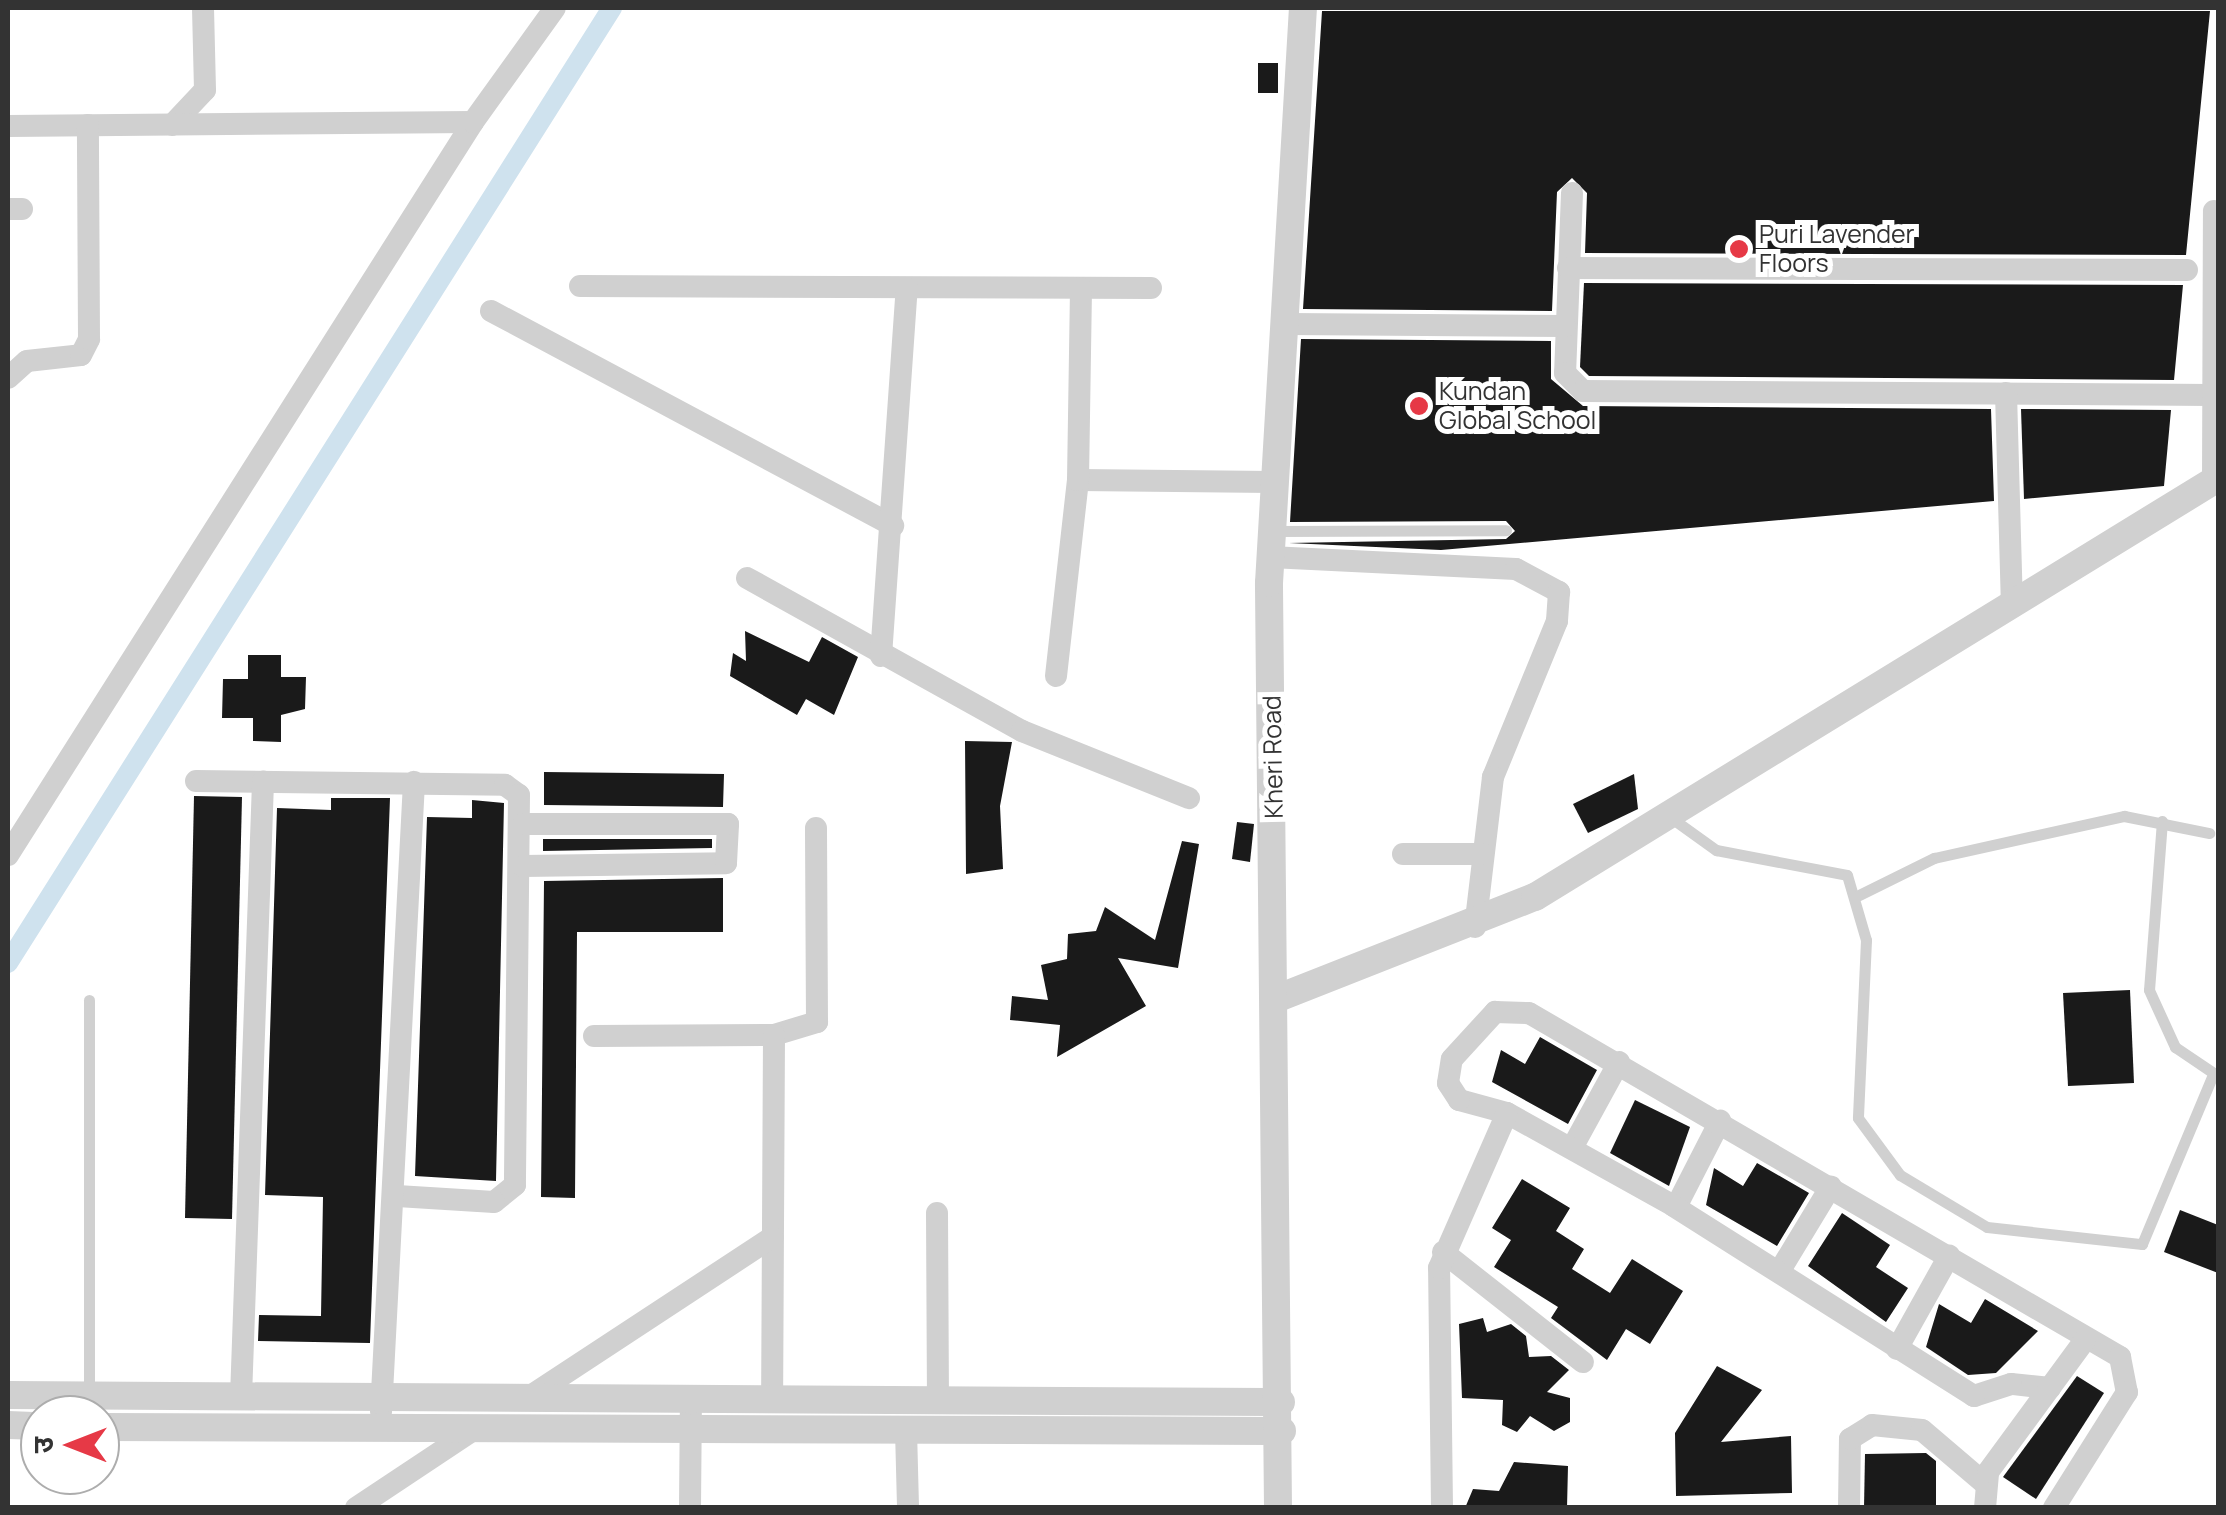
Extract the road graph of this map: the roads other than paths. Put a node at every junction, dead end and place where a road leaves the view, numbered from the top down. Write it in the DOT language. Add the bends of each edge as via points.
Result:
graph roads {
  1 [pos="203,8"];
  2 [pos="556,8"];
  3 [pos="1303,8"];
  4 [pos="473,122"];
  5 [pos="172,124"];
  6 [pos="8,126"];
  7 [pos="88,126"];
  8 [pos="1572,192"];
  9 [pos="2214,211"];
  10 [pos="1568,268"];
  11 [pos="2187,270"];
  12 [pos="580,286"];
  13 [pos="907,288"];
  14 [pos="1081,288"];
  15 [pos="1152,288"];
  16 [pos="491,311"];
  17 [pos="1288,324"];
  18 [pos="1564,326"];
  19 [pos="10,371"];
  20 [pos="2006,392"];
  21 [pos="2213,395"];
  22 [pos="1078,480"];
  23 [pos="2216,480"];
  24 [pos="1272,482"];
  25 [pos="893,526"];
  26 [pos="1506,530"];
  27 [pos="1270,544"];
  28 [pos="747,578"];
  29 [pos="2012,602"];
  30 [pos="881,656"];
  31 [pos="1056,676"];
  32 [pos="196,780"];
  33 [pos="262,781"];
  34 [pos="414,782"];
  35 [pos="1189,798"];
  36 [pos="1670,816"];
  37 [pos="2162,821"];
  38 [pos="524,824"];
  39 [pos="816,828"];
  40 [pos="2209,833"];
  41 [pos="1404,854"];
  42 [pos="1482,854"];
  43 [pos="8,855"];
  44 [pos="523,866"];
  45 [pos="1859,895"];
  46 [pos="1475,926"];
  47 [pos="1278,998"];
  48 [pos="89,1000"];
  49 [pos="774,1035"];
  50 [pos="594,1036"];
  51 [pos="1619,1062"];
  52 [pos="2216,1075"];
  53 [pos="1507,1113"];
  54 [pos="1720,1121"];
  55 [pos="1572,1148"];
  56 [pos="1831,1186"];
  57 [pos="397,1196"];
  58 [pos="1676,1207"];
  59 [pos="937,1213"];
  60 [pos="773,1238"];
  61 [pos="1443,1252"];
  62 [pos="1948,1256"];
  63 [pos="1779,1272"];
  64 [pos="2085,1340"];
  65 [pos="1898,1348"];
  66 [pos="1584,1362"];
  67 [pos="2050,1388"];
  68 [pos="89,1395"];
  69 [pos="241,1397"];
  70 [pos="691,1398"];
  71 [pos="772,1398"];
  72 [pos="526,1399"];
  73 [pos="938,1399"];
  74 [pos="1281,1402"];
  75 [pos="120,1403"];
  76 [pos="381,1412"];
  77 [pos="120,1426"];
  78 [pos="478,1427"];
  79 [pos="690,1428"];
  80 [pos="906,1430"];
  81 [pos="1282,1431"];
  82 [pos="1983,1482"];
  83 [pos="356,1508"];
  84 [pos="690,1508"];
  85 [pos="908,1508"];
  86 [pos="1278,1508"];
  87 [pos="1442,1508"];
  88 [pos="1849,1508"];
  89 [pos="1985,1508"];
  90 [pos="2054,1508"];
  1 -- 5 [label="street" via="205,90"];
  2 -- 4 [label="street"];
  3 -- 17 [label="street, Kheri Road"];
  4 -- 5 [label="street"];
  4 -- 43 [label="street"];
  5 -- 7 [label="street"];
  6 -- 7 [label="street"];
  7 -- 19 [label="street" via="89,339 82,355"];
  8 -- 10 [label="street"];
  9 -- 21 [label="street"];
  10 -- 11 [label="street"];
  10 -- 18 [label="street"];
  12 -- 13 [label="street"];
  13 -- 14 [label="street"];
  13 -- 25 [label="street"];
  14 -- 15 [label="street"];
  14 -- 22 [label="street"];
  16 -- 25 [label="street"];
  17 -- 18 [label="street"];
  17 -- 24 [label="street, Kheri Road"];
  18 -- 20 [label="street" via="1565,373 1583,392"];
  20 -- 21 [label="street"];
  20 -- 29 [label="street"];
  21 -- 23 [label="street"];
  22 -- 24 [label="street"];
  22 -- 31 [label="street"];
  23 -- 29 [label="street"];
  24 -- 27 [label="street, Kheri Road"];
  25 -- 30 [label="street"];
  26 -- 27 [label="lane"];
  27 -- 42 [label="street" via="1480,566 1553,582 1557,621 1509,721"];
  27 -- 47 [label="street, Kheri Road"];
  28 -- 30 [label="street"];
  29 -- 36 [label="street"];
  30 -- 35 [label="street" via="1022,732"];
  32 -- 33 [label="street"];
  33 -- 34 [label="street"];
  33 -- 69 [label="street"];
  34 -- 38 [label="street" via="514,788"];
  34 -- 57 [label="street"];
  36 -- 45 [label="lane" via="1716,850 1839,869"];
  36 -- 46 [label="street"];
  37 -- 40 [label="lane"];
  37 -- 45 [label="lane" via="2124,816 1950,853"];
  37 -- 52 [label="lane" via="2149,990 2175,1046"];
  38 -- 44 [label="street"];
  38 -- 44 [label="street" via="728,824 726,864"];
  39 -- 49 [label="street" via="817,1022"];
  41 -- 42 [label="street"];
  42 -- 46 [label="street"];
  44 -- 57 [label="street" via="515,1185 494,1202"];
  45 -- 52 [label="lane" via="1858,1118 1900,1174 1970,1218 2004,1232 2142,1244"];
  46 -- 47 [label="street"];
  47 -- 74 [label="street, Kheri Road"];
  48 -- 68 [label="lane"];
  49 -- 50 [label="street"];
  49 -- 60 [label="street"];
  51 -- 53 [label="street" via="1529,1013 1495,1012 1452,1059 1448,1083 1459,1100"];
  51 -- 54 [label="street"];
  51 -- 55 [label="street"];
  53 -- 55 [label="street"];
  53 -- 61 [label="street"];
  54 -- 56 [label="street"];
  54 -- 58 [label="street"];
  55 -- 58 [label="street"];
  56 -- 62 [label="street"];
  56 -- 63 [label="street"];
  57 -- 76 [label="street"];
  58 -- 63 [label="street"];
  59 -- 73 [label="street"];
  60 -- 71 [label="street"];
  60 -- 72 [label="street"];
  61 -- 66 [label="street"];
  61 -- 87 [label="street"];
  62 -- 64 [label="street"];
  62 -- 65 [label="street"];
  63 -- 65 [label="street"];
  64 -- 67 [label="street"];
  64 -- 90 [label="street" via="2120,1357 2130,1380"];
  65 -- 67 [label="street" via="1974,1396 1991,1398 2011,1384"];
  67 -- 82 [label="street"];
  69 -- 75 [label="street"];
  69 -- 76 [label="street"];
  70 -- 71 [label="street"];
  70 -- 72 [label="street"];
  70 -- 79 [label="street"];
  71 -- 73 [label="street"];
  72 -- 76 [label="street"];
  73 -- 74 [label="street"];
  74 -- 81 [label="street, Kheri Road"];
  76 -- 77 [label="street"];
  76 -- 78 [label="street"];
  78 -- 79 [label="street"];
  78 -- 83 [label="street"];
  79 -- 80 [label="street"];
  79 -- 84 [label="street"];
  80 -- 81 [label="street"];
  80 -- 85 [label="street"];
  81 -- 86 [label="street, Kheri Road"];
  82 -- 88 [label="street" via="1922,1430 1872,1425 1850,1439"];
  82 -- 89 [label="street"];
}
